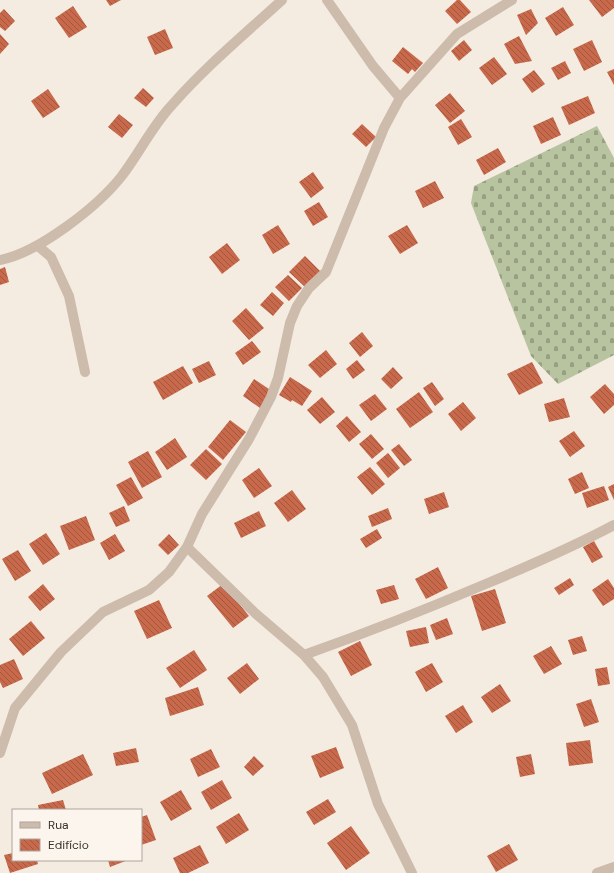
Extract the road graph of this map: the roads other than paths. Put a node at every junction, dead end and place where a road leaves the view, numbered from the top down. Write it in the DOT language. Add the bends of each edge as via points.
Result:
graph roads {
  1 [pos="282,0"];
  2 [pos="327,0"];
  3 [pos="512,0"];
  4 [pos="400,98"];
  5 [pos="38,246"];
  6 [pos="0,260"];
  7 [pos="85,372"];
  8 [pos="614,525"];
  9 [pos="186,547"];
  10 [pos="304,655"];
  11 [pos="0,753"];
  12 [pos="614,867"];
  13 [pos="412,873"];
  14 [pos="597,873"];
  1 -- 5 [label="street" via="171,105 121,178 92,207"];
  2 -- 4 [label="street" via="373,66"];
  3 -- 4 [label="street" via="454,37"];
  4 -- 9 [label="street" via="384,128 326,272 309,288 297,306 290,323 278,378 271,397 249,439 202,514"];
  5 -- 6 [label="street" via="9,259"];
  5 -- 7 [label="street" via="51,257 69,296"];
  8 -- 10 [label="street" via="576,546 482,586"];
  9 -- 10 [label="street"];
  9 -- 11 [label="street" via="169,572 149,590 103,612 61,652 15,708"];
  10 -- 13 [label="street" via="323,677 352,725 378,804"];
  12 -- 14 [label="street"];
}
